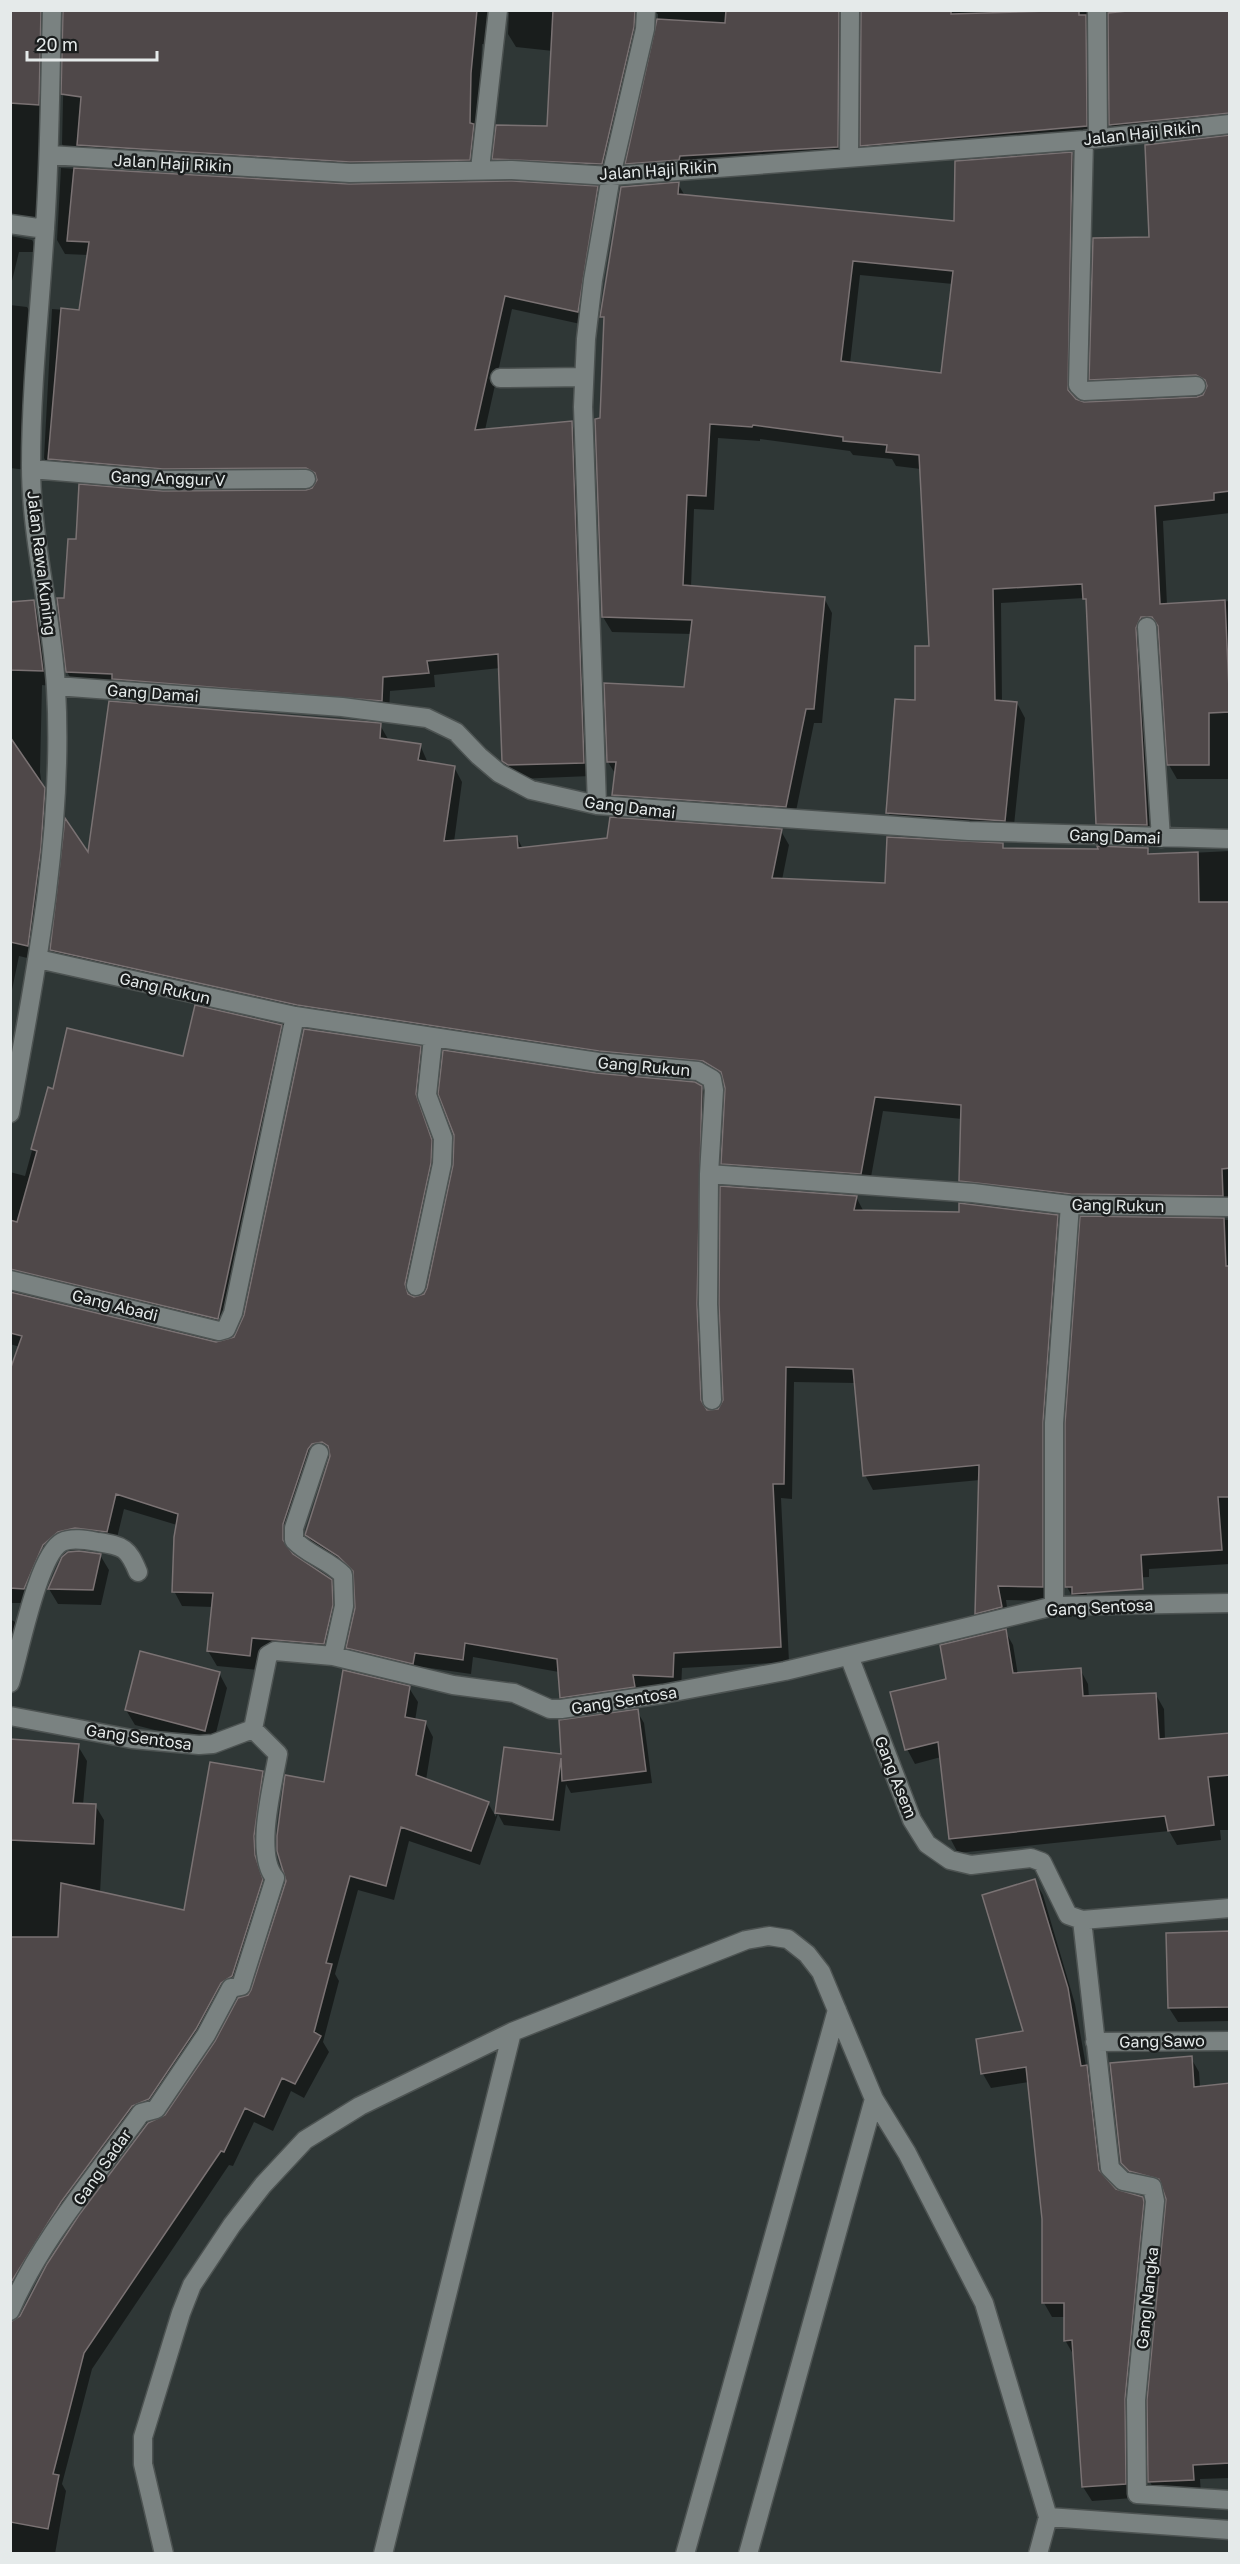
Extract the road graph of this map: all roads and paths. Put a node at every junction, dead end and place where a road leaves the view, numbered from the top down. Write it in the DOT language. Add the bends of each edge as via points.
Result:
graph roads {
  1 [pos="52,10"];
  2 [pos="498,10"];
  3 [pos="646,10"];
  4 [pos="850,10"];
  5 [pos="1097,10"];
  6 [pos="1230,124"];
  7 [pos="1091,138"];
  8 [pos="49,155"];
  9 [pos="849,156"];
  10 [pos="480,169"];
  11 [pos="611,176"];
  12 [pos="10,224"];
  13 [pos="45,229"];
  14 [pos="584,377"];
  15 [pos="500,378"];
  16 [pos="1196,386"];
  17 [pos="31,469"];
  18 [pos="306,479"];
  19 [pos="1147,627"];
  20 [pos="56,686"];
  21 [pos="597,805"];
  22 [pos="1161,838"];
  23 [pos="1230,839"];
  24 [pos="38,959"];
  25 [pos="295,1016"];
  26 [pos="434,1038"];
  27 [pos="10,1113"];
  28 [pos="709,1174"];
  29 [pos="1070,1205"];
  30 [pos="1230,1208"];
  31 [pos="10,1280"];
  32 [pos="416,1286"];
  33 [pos="712,1400"];
  34 [pos="319,1453"];
  35 [pos="138,1572"];
  36 [pos="1230,1603"];
  37 [pos="1054,1606"];
  38 [pos="333,1656"];
  39 [pos="849,1656"];
  40 [pos="10,1683"];
  41 [pos="10,1716"];
  42 [pos="253,1729"];
  43 [pos="1230,1908"];
  44 [pos="1083,1920"];
  45 [pos="837,2010"];
  46 [pos="512,2032"];
  47 [pos="1230,2041"];
  48 [pos="1095,2042"];
  49 [pos="874,2098"];
  50 [pos="10,2311"];
  51 [pos="1230,2499"];
  52 [pos="1048,2517"];
  53 [pos="1230,2530"];
  54 [pos="164,2553"];
  55 [pos="383,2553"];
  56 [pos="685,2553"];
  57 [pos="748,2553"];
  58 [pos="1038,2553"];
  1 -- 8 [label="street, Jalan Rawa Kuning"];
  2 -- 10 [label="street"];
  3 -- 11 [label="street"];
  4 -- 9 [label="street"];
  5 -- 7 [label="street"];
  6 -- 7 [label="street, Jalan Haji Rikin"];
  7 -- 9 [label="street, Jalan Haji Rikin"];
  7 -- 16 [label="street" via="1078,385 1084,391"];
  8 -- 10 [label="street, Jalan Haji Rikin" via="350,174"];
  8 -- 13 [label="street, Jalan Rawa Kuning"];
  9 -- 11 [label="street, Jalan Haji Rikin"];
  10 -- 11 [label="street, Jalan Haji Rikin"];
  11 -- 14 [label="street" via="593,280"];
  12 -- 13 [label="street"];
  13 -- 17 [label="street, Jalan Rawa Kuning" via="34,354"];
  14 -- 15 [label="street"];
  14 -- 21 [label="street"];
  17 -- 18 [label="street, Gang Anggur V" via="163,480"];
  17 -- 20 [label="street, Jalan Rawa Kuning"];
  19 -- 22 [label="street"];
  20 -- 21 [label="street, Gang Damai" via="342,707 427,718 456,732 499,773 531,790"];
  20 -- 24 [label="street, Jalan Rawa Kuning" via="58,752"];
  21 -- 22 [label="street, Gang Damai" via="969,831"];
  22 -- 23 [label="street, Gang Damai"];
  24 -- 25 [label="street, Gang Rukun"];
  24 -- 27 [label="street, Jalan Rawa Kuning"];
  25 -- 26 [label="street, Gang Rukun"];
  25 -- 31 [label="street, Gang Abadi" via="233,1313 226,1329 219,1331"];
  26 -- 28 [label="street, Gang Rukun" via="705,1073 712,1079 714,1090"];
  26 -- 32 [label="street" via="427,1095 442,1138 442,1164"];
  28 -- 29 [label="street, Gang Rukun" via="973,1193"];
  28 -- 33 [label="street"];
  29 -- 30 [label="street, Gang Rukun"];
  29 -- 37 [label="street" via="1054,1423"];
  34 -- 38 [label="street" via="294,1528 294,1540 343,1575 344,1606"];
  35 -- 40 [label="street" via="129,1552 115,1544 81,1539 63,1541 53,1549 36,1589"];
  36 -- 37 [label="street, Gang Sentosa"];
  37 -- 39 [label="street, Gang Sentosa"];
  38 -- 39 [label="street, Gang Sentosa" via="453,1685 514,1693 550,1709 663,1694"];
  38 -- 42 [label="street, Gang Sentosa" via="275,1651 268,1655"];
  39 -- 44 [label="street, Gang Asem" via="912,1820 927,1844 950,1860 971,1865 1031,1858 1042,1862 1068,1915"];
  41 -- 42 [label="street, Gang Sentosa" via="132,1739 199,1745 213,1744"];
  42 -- 50 [label="street, Gang Sadar" via="279,1754 267,1821 267,1869 275,1878 241,1986 231,1988 206,2035 156,2109 141,2113 24,2280"];
  43 -- 44 [label="street"];
  44 -- 48 [label="street"];
  45 -- 46 [label="street" via="821,1972 807,1954 788,1939 769,1936 746,1940"];
  45 -- 49 [label="street"];
  45 -- 56 [label="street"];
  46 -- 54 [label="street" via="360,2106 305,2140 263,2185 192,2285 143,2437 146,2483"];
  46 -- 55 [label="street"];
  47 -- 48 [label="street, Gang Sawo"];
  48 -- 51 [label="street, Gang Nangka" via="1110,2168 1123,2181 1152,2187 1155,2201 1136,2400 1137,2494"];
  49 -- 52 [label="street" via="907,2153 984,2303"];
  49 -- 57 [label="street"];
  52 -- 53 [label="street"];
  52 -- 58 [label="street"];
}
